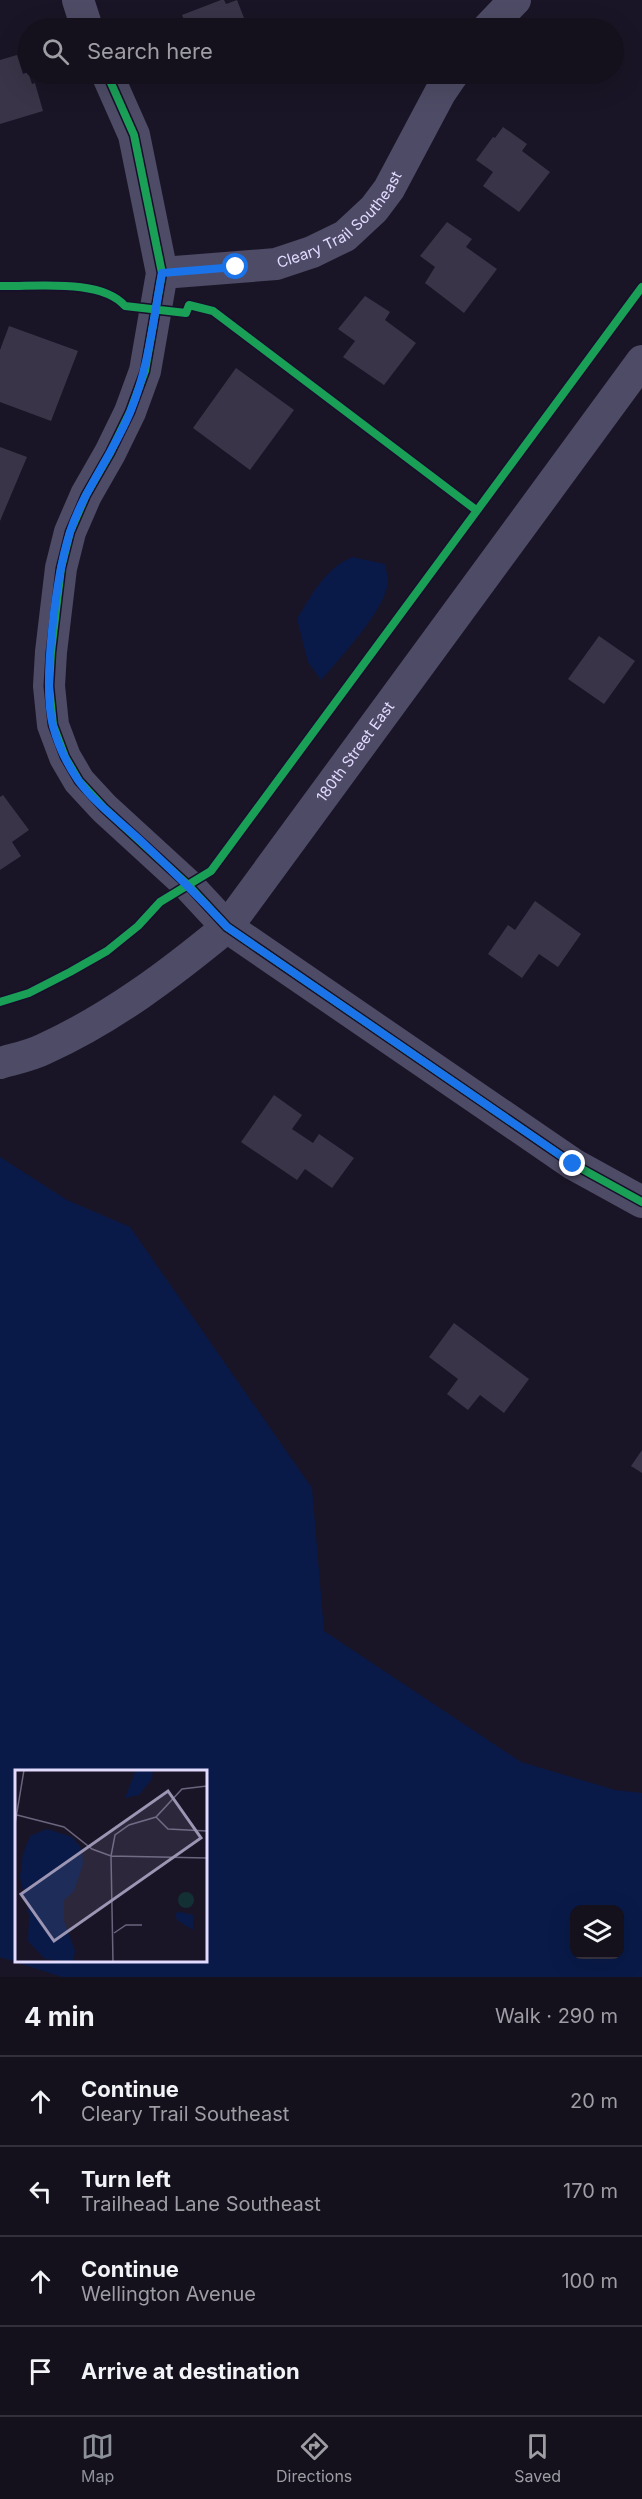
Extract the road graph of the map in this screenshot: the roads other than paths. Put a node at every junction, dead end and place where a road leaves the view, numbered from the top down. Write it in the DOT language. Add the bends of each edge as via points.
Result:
graph roads {
  1 [pos="78,0"];
  2 [pos="515,0"];
  3 [pos="84,18"];
  4 [pos="498,18"];
  5 [pos="111,84"];
  6 [pos="446,84"];
  7 [pos="162,273"];
  8 [pos="642,361"];
  9 [pos="227,927"];
  10 [pos="0,1063"];
  11 [pos="642,1202"];
  1 -- 3 [label="street"];
  2 -- 4 [label="street"];
  5 -- 7 [label="street" via="134,135"];
  6 -- 7 [label="street, Cleary Trail Southeast" via="389,189 345,236 276,264"];
  7 -- 9 [label="street" via="145,371 130,412 70,532 55,611 49,686 53,725 79,781"];
  8 -- 9 [label="street, 180th Street East"];
  9 -- 10 [label="street, 180th Street East" via="131,1002 42,1050"];
  9 -- 11 [label="street" via="573,1164"];
}
